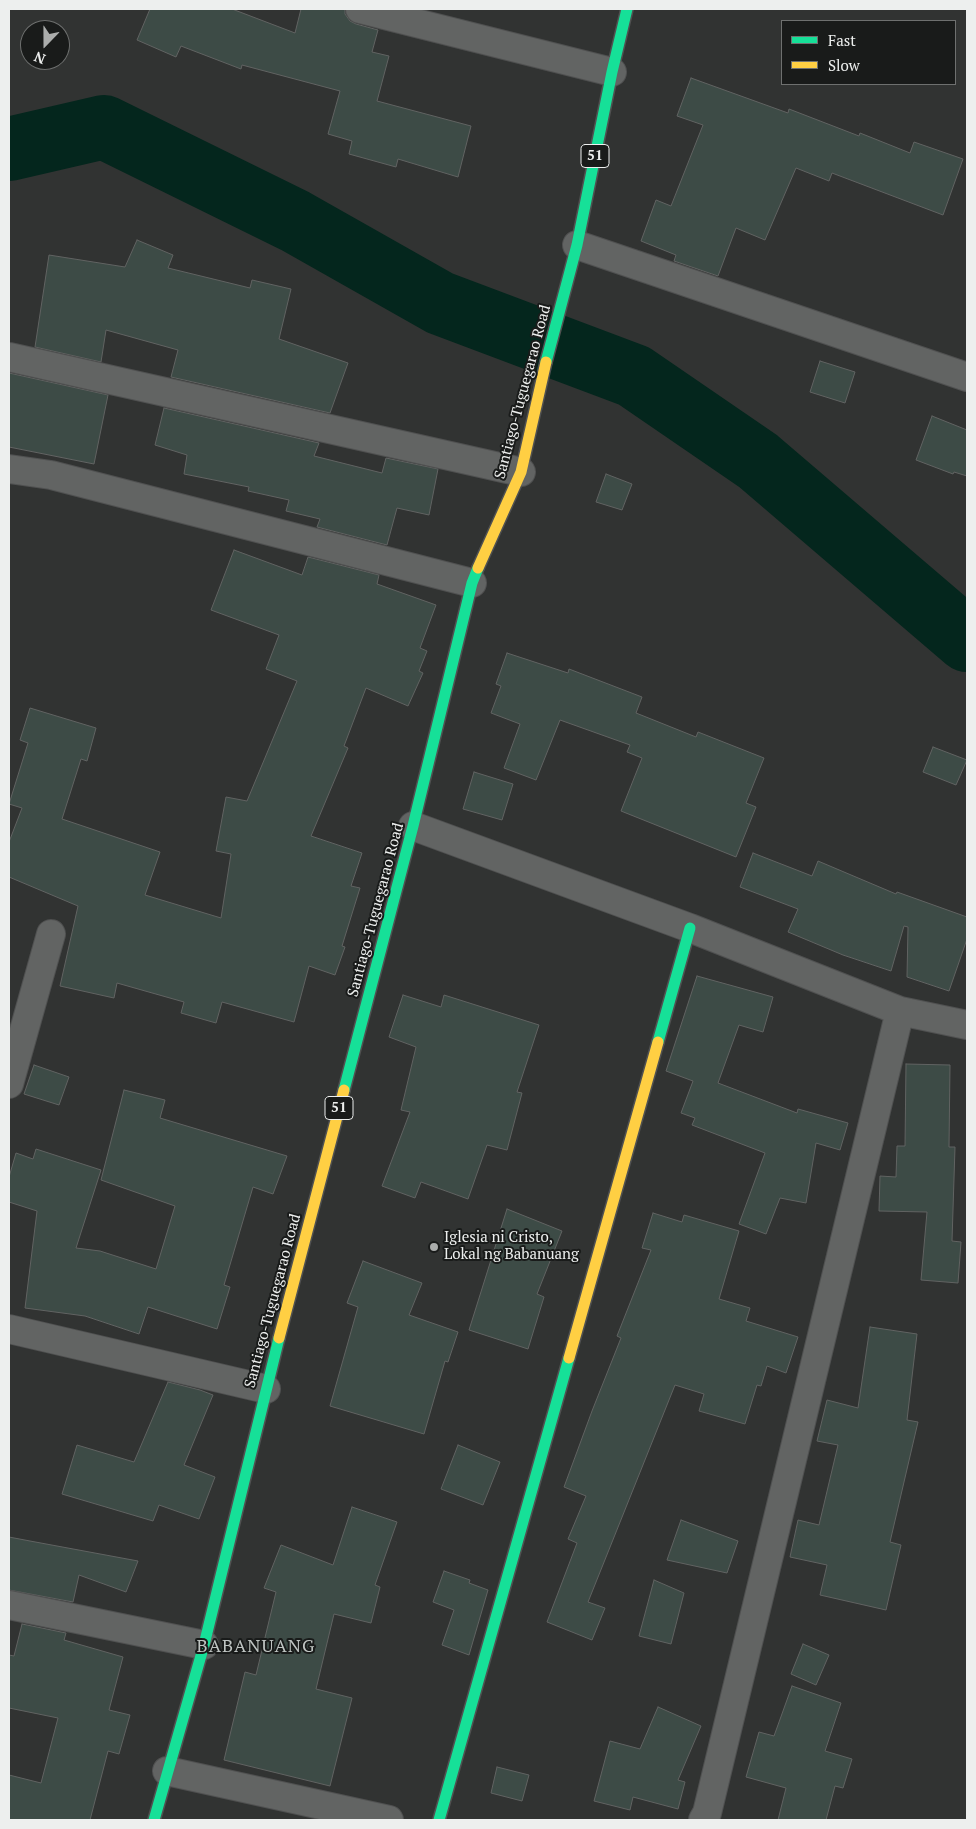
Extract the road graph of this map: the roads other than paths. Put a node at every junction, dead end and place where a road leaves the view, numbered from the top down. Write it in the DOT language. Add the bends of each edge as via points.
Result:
graph roads {
  1 [pos="360,9"];
  2 [pos="627,9"];
  3 [pos="612,72"];
  4 [pos="577,245"];
  5 [pos="9,357"];
  6 [pos="967,377"];
  7 [pos="9,469"];
  8 [pos="521,472"];
  9 [pos="472,583"];
  10 [pos="413,826"];
  11 [pos="690,928"];
  12 [pos="52,934"];
  13 [pos="900,1011"];
  14 [pos="967,1025"];
  15 [pos="9,1084"];
  16 [pos="9,1329"];
  17 [pos="266,1389"];
  18 [pos="9,1605"];
  19 [pos="204,1645"];
  20 [pos="167,1771"];
  21 [pos="154,1820"];
  22 [pos="388,1820"];
  23 [pos="439,1820"];
  24 [pos="703,1820"];
  1 -- 3 [label="street"];
  2 -- 3 [label="main road, Santiago-Tuguegarao Road / 51"];
  3 -- 4 [label="main road, Santiago-Tuguegarao Road / 51"];
  4 -- 6 [label="street"];
  4 -- 8 [label="main road, Santiago-Tuguegarao Road / 51"];
  5 -- 8 [label="street"];
  7 -- 9 [label="street" via="51,475"];
  8 -- 9 [label="main road, Santiago-Tuguegarao Road / 51"];
  9 -- 10 [label="main road, Santiago-Tuguegarao Road / 51"];
  10 -- 11 [label="street"];
  10 -- 17 [label="main road, Santiago-Tuguegarao Road / 51"];
  11 -- 13 [label="street"];
  11 -- 23 [label="main road"];
  12 -- 15 [label="street"];
  13 -- 14 [label="street"];
  13 -- 24 [label="street"];
  16 -- 17 [label="street"];
  17 -- 19 [label="main road, Santiago-Tuguegarao Road / 51"];
  18 -- 19 [label="street"];
  19 -- 20 [label="main road, Santiago-Tuguegarao Road / 51"];
  20 -- 21 [label="main road, Santiago-Tuguegarao Road / 51"];
  20 -- 22 [label="street"];
}
